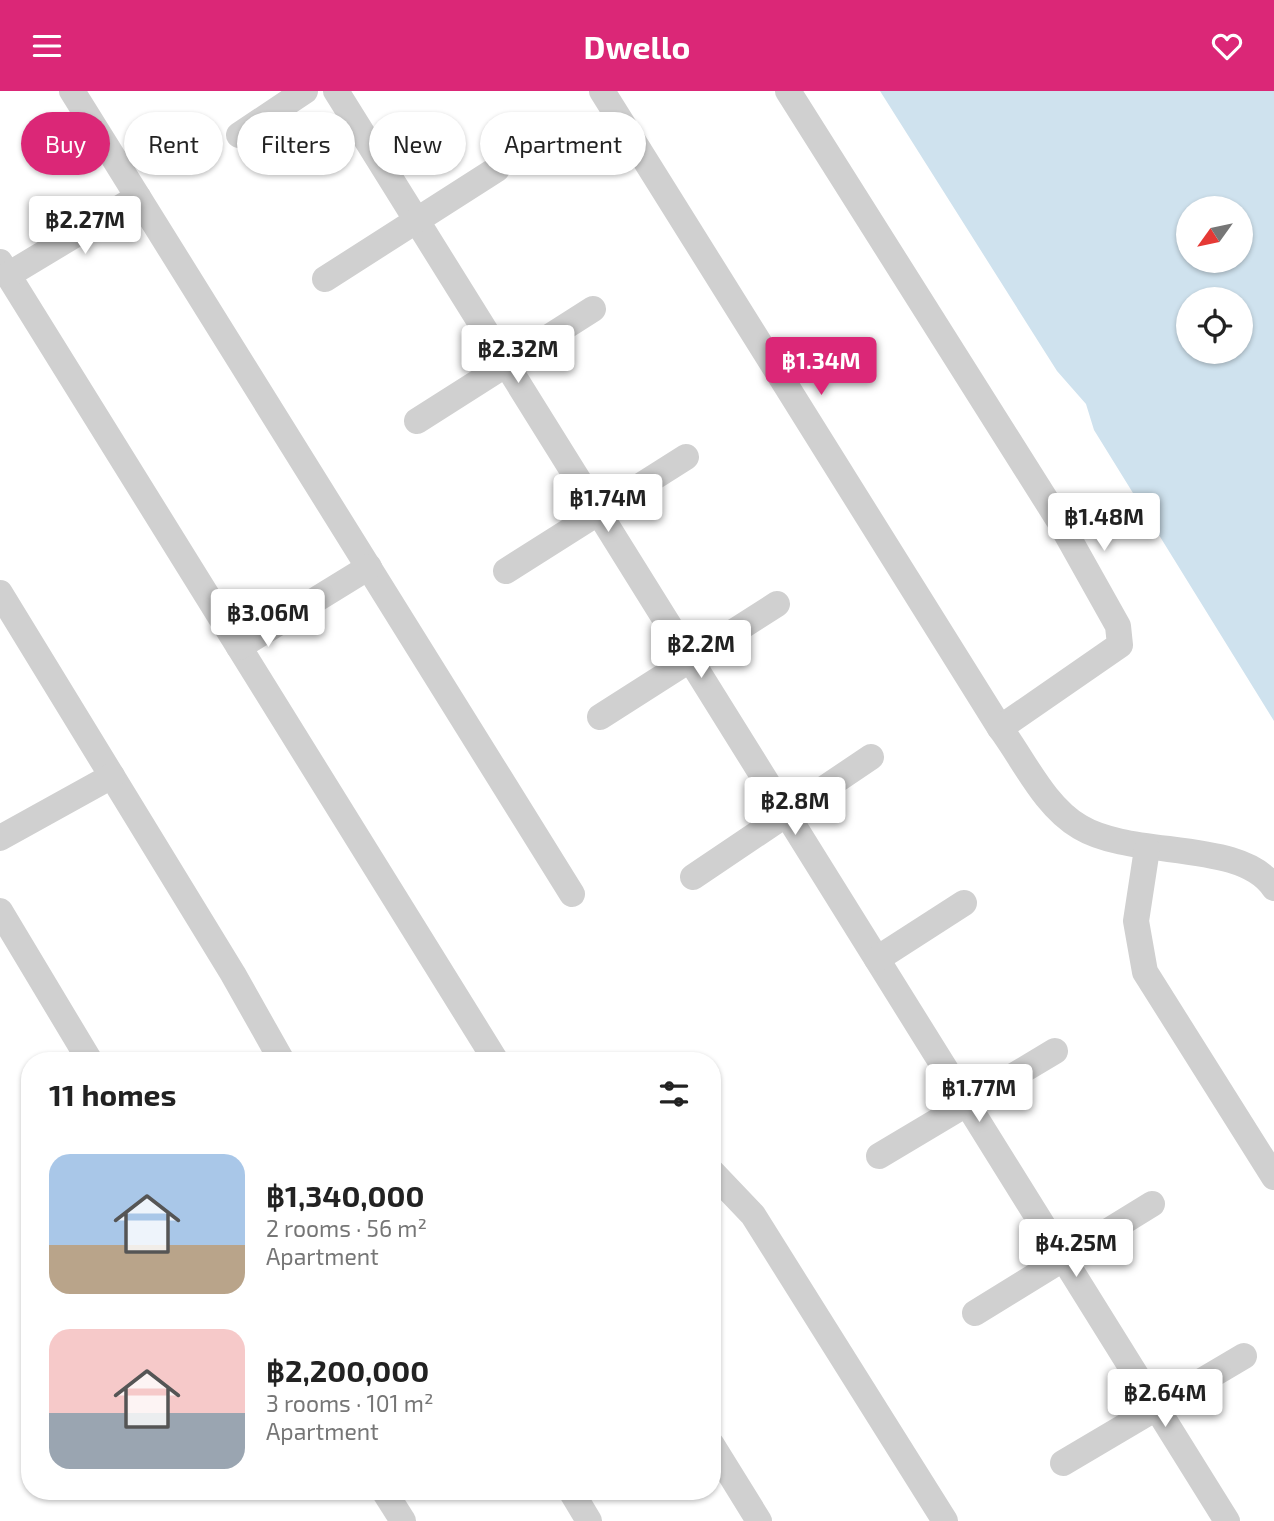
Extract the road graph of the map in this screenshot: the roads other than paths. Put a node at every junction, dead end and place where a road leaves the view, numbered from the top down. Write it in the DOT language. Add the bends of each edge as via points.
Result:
graph roads {
  1 [pos="72,91"];
  2 [pos="305,91"];
  3 [pos="336,91"];
  4 [pos="602,91"];
  5 [pos="788,91"];
  6 [pos="274,112"];
  7 [pos="487,175"];
  8 [pos="138,197"];
  9 [pos="416,220"];
  10 [pos="4,268"];
  11 [pos="324,279"];
  12 [pos="593,309"];
  13 [pos="506,365"];
  14 [pos="417,421"];
  15 [pos="686,457"];
  16 [pos="598,512"];
  17 [pos="369,568"];
  18 [pos="506,571"];
  19 [pos="0,593"];
  20 [pos="777,604"];
  21 [pos="239,647"];
  22 [pos="690,659"];
  23 [pos="600,717"];
  24 [pos="1000,728"];
  25 [pos="871,757"];
  26 [pos="112,776"];
  27 [pos="787,814"];
  28 [pos="0,838"];
  29 [pos="1147,849"];
  30 [pos="692,877"];
  31 [pos="1274,888"];
  32 [pos="572,894"];
  33 [pos="964,903"];
  34 [pos="0,911"];
  35 [pos="877,959"];
  36 [pos="1055,1051"];
  37 [pos="85,1052"];
  38 [pos="277,1052"];
  39 [pos="490,1052"];
  40 [pos="967,1104"];
  41 [pos="879,1156"];
  42 [pos="1274,1177"];
  43 [pos="721,1181"];
  44 [pos="1152,1204"];
  45 [pos="1064,1258"];
  46 [pos="975,1313"];
  47 [pos="1244,1356"];
  48 [pos="1156,1406"];
  49 [pos="721,1460"];
  50 [pos="1063,1463"];
  51 [pos="390,1500"];
  52 [pos="576,1500"];
  53 [pos="403,1521"];
  54 [pos="589,1521"];
  55 [pos="759,1521"];
  56 [pos="945,1521"];
  57 [pos="1227,1521"];
  1 -- 8 [label="street"];
  2 -- 6 [label="street"];
  3 -- 9 [label="street"];
  4 -- 24 [label="street"];
  5 -- 24 [label="street" via="1058,519 1118,626 1120,645 1104,659"];
  7 -- 9 [label="street"];
  8 -- 10 [label="street"];
  8 -- 17 [label="street"];
  9 -- 11 [label="street"];
  9 -- 13 [label="street"];
  10 -- 21 [label="street"];
  12 -- 13 [label="street"];
  13 -- 14 [label="street"];
  13 -- 16 [label="street"];
  15 -- 16 [label="street"];
  16 -- 18 [label="street"];
  16 -- 22 [label="street"];
  17 -- 21 [label="street"];
  17 -- 32 [label="street"];
  19 -- 26 [label="street"];
  20 -- 22 [label="street"];
  21 -- 39 [label="street"];
  22 -- 23 [label="street"];
  22 -- 27 [label="street"];
  24 -- 29 [label="street" via="1049,799 1080,828"];
  25 -- 27 [label="street"];
  26 -- 28 [label="street"];
  26 -- 38 [label="street"];
  27 -- 30 [label="street"];
  27 -- 35 [label="street"];
  29 -- 31 [label="street" via="1222,856 1250,866"];
  29 -- 42 [label="street" via="1136,921 1145,972"];
  33 -- 35 [label="street"];
  34 -- 37 [label="street"];
  35 -- 40 [label="street"];
  36 -- 40 [label="street"];
  40 -- 41 [label="street"];
  40 -- 45 [label="street"];
  43 -- 56 [label="street" via="753,1215"];
  44 -- 45 [label="street"];
  45 -- 46 [label="street"];
  45 -- 48 [label="street"];
  47 -- 48 [label="street"];
  48 -- 50 [label="street"];
  48 -- 57 [label="street"];
  49 -- 55 [label="street"];
  51 -- 53 [label="street"];
  52 -- 54 [label="street"];
}
